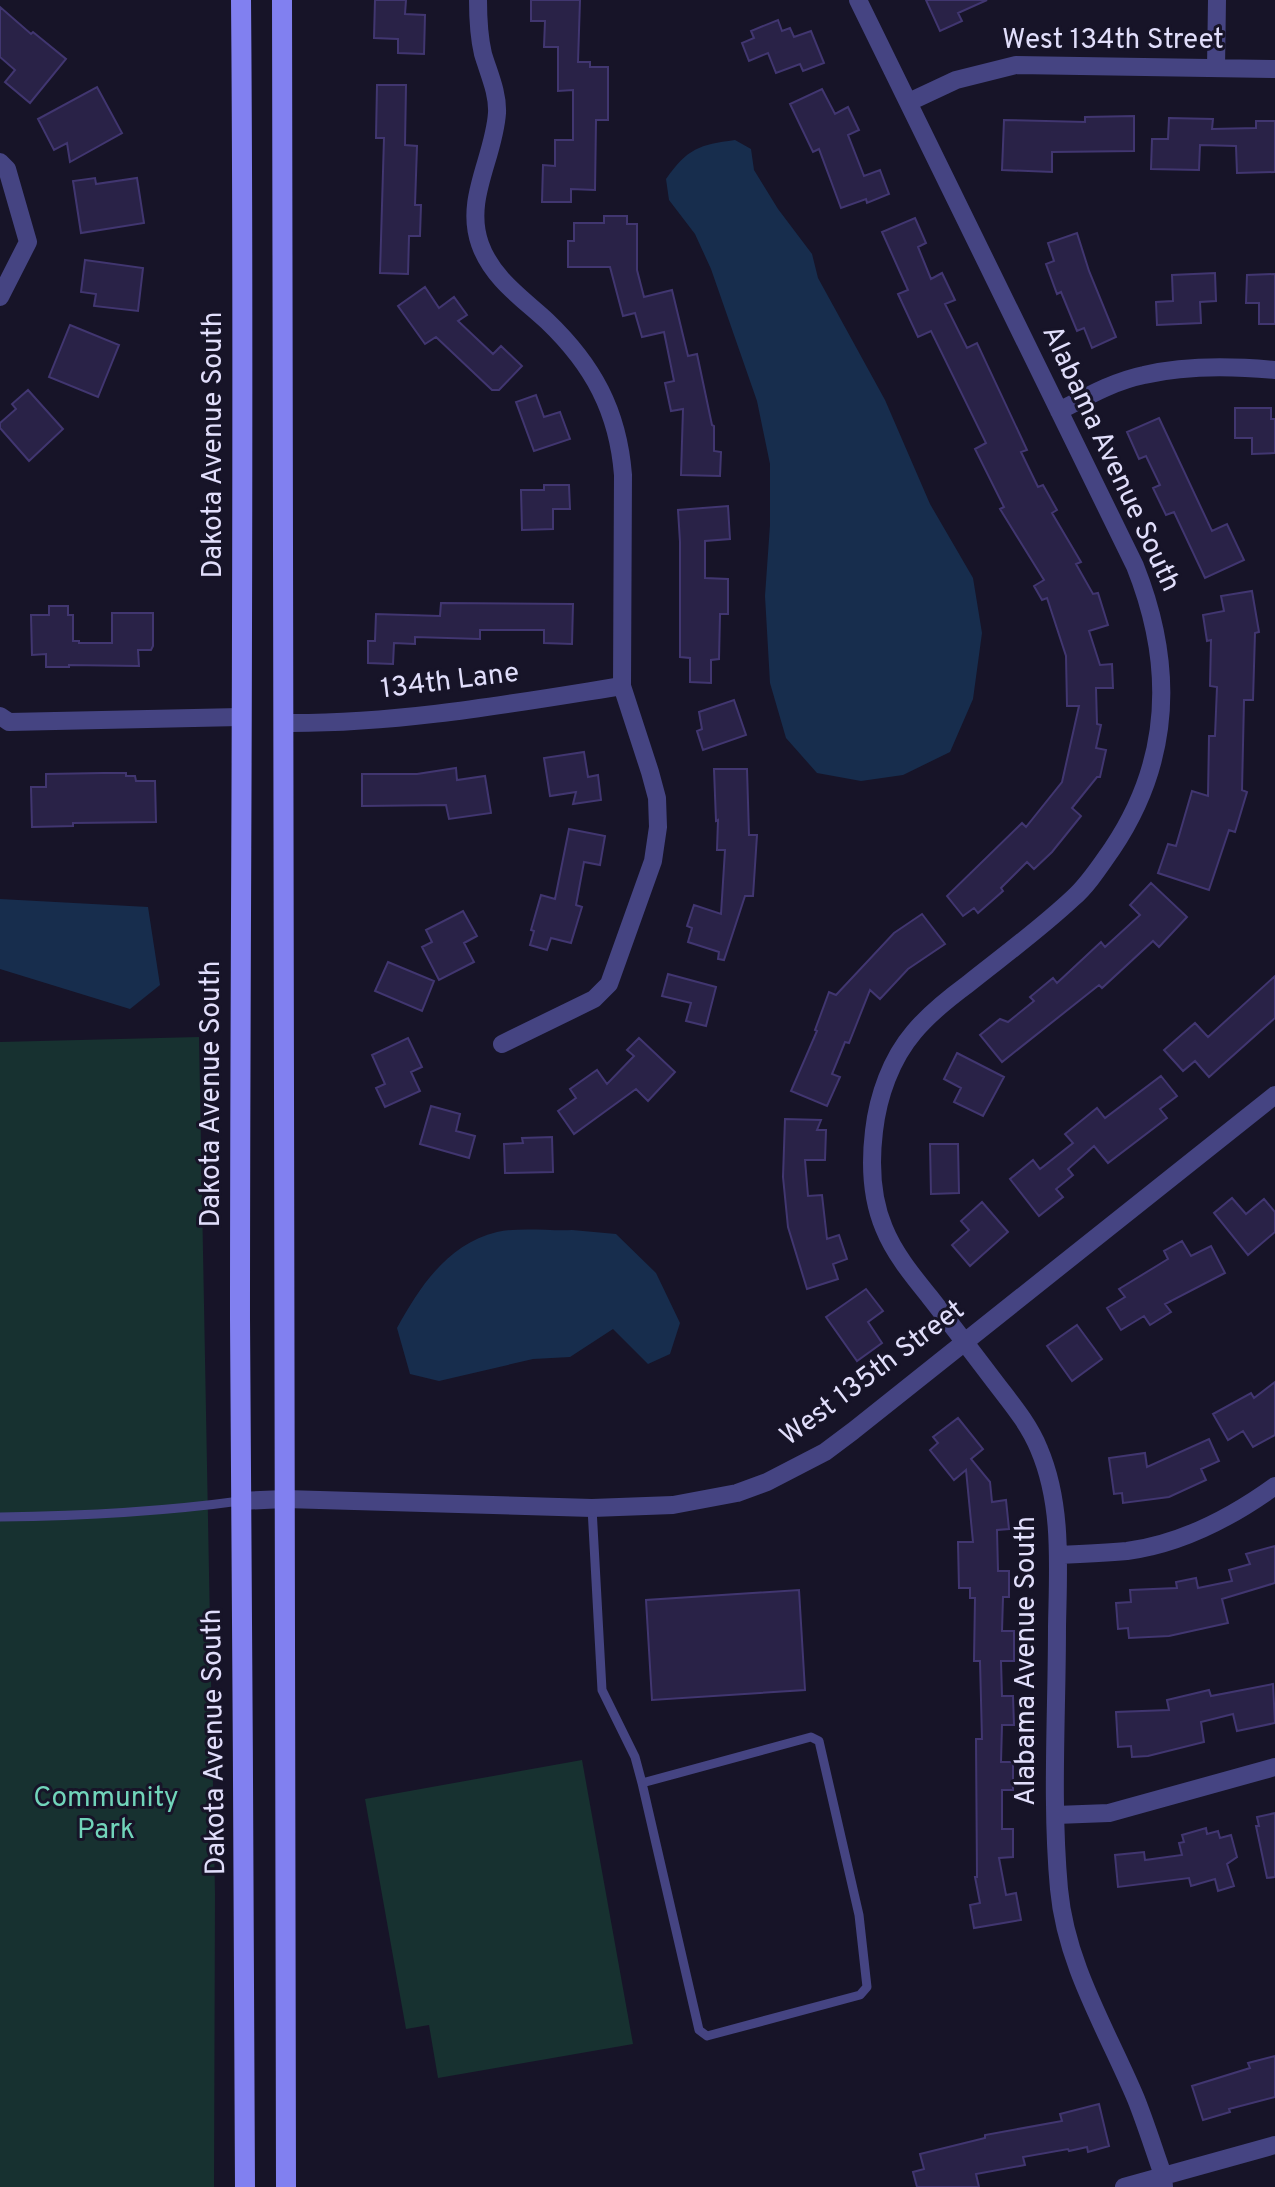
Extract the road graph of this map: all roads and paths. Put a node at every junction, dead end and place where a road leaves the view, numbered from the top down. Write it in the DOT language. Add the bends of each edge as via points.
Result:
graph roads {
  1 [pos="241,0"];
  2 [pos="282,0"];
  3 [pos="478,0"];
  4 [pos="858,0"];
  5 [pos="1217,0"];
  6 [pos="1216,68"];
  7 [pos="1275,69"];
  8 [pos="909,102"];
  9 [pos="0,162"];
  10 [pos="0,297"];
  11 [pos="1275,370"];
  12 [pos="1059,411"];
  13 [pos="622,686"];
  14 [pos="0,716"];
  15 [pos="240,717"];
  16 [pos="284,723"];
  17 [pos="502,1044"];
  18 [pos="1275,1095"];
  19 [pos="964,1342"];
  20 [pos="1275,1486"];
  21 [pos="285,1499"];
  22 [pos="240,1501"];
  23 [pos="592,1508"];
  24 [pos="0,1517"];
  25 [pos="1058,1555"];
  26 [pos="1275,1767"];
  27 [pos="642,1783"];
  28 [pos="1056,1815"];
  29 [pos="1275,2145"];
  30 [pos="1164,2181"];
  31 [pos="245,2187"];
  32 [pos="286,2187"];
  33 [pos="1124,2187"];
  1 -- 15 [label="main road, Dakota Avenue South"];
  2 -- 16 [label="main road"];
  3 -- 13 [label="street" via="483,52 497,109 494,138 476,194 480,245 512,292 585,364 614,418 623,475"];
  4 -- 8 [label="street, Alabama Avenue South"];
  5 -- 6 [label="street"];
  6 -- 7 [label="street, West 134th Street"];
  6 -- 8 [label="street, West 134th Street" via="1016,65 956,80"];
  8 -- 12 [label="street, Alabama Avenue South"];
  9 -- 10 [label="street" via="7,169 28,242"];
  11 -- 12 [label="street" via="1194,369 1143,375"];
  12 -- 19 [label="street, Alabama Avenue South" via="1148,599 1163,676 1161,719 1143,793 1104,860 1076,895 913,1032 882,1092 871,1161 884,1230"];
  13 -- 16 [label="street, 134th Lane" via="433,716"];
  13 -- 17 [label="street" via="657,798 653,861 609,984 594,999"];
  14 -- 15 [label="street" via="9,722"];
  15 -- 22 [label="main road, Dakota Avenue South"];
  16 -- 21 [label="main road"];
  18 -- 19 [label="street, West 135th Street"];
  19 -- 23 [label="street, West 135th Street" via="825,1452 767,1482 673,1505"];
  19 -- 25 [label="street, Alabama Avenue South" via="1023,1418 1039,1448 1055,1510"];
  20 -- 25 [label="street" via="1228,1516 1163,1543"];
  21 -- 22 [label="street, West 135th Street"];
  21 -- 23 [label="street, West 135th Street"];
  21 -- 32 [label="main road"];
  22 -- 24 [label="lane" via="96,1516"];
  22 -- 31 [label="main road, Dakota Avenue South"];
  23 -- 27 [label="lane" via="602,1690"];
  25 -- 28 [label="street, Alabama Avenue South"];
  26 -- 28 [label="street" via="1109,1813"];
  27 -- 27 [label="lane" via="699,2030 707,2036 860,1995 867,1987 859,1915 819,1741 811,1737"];
  28 -- 30 [label="street, Alabama Avenue South" via="1063,1921 1071,1950 1137,2101"];
  29 -- 30 [label="street"];
  30 -- 33 [label="street"];
}
